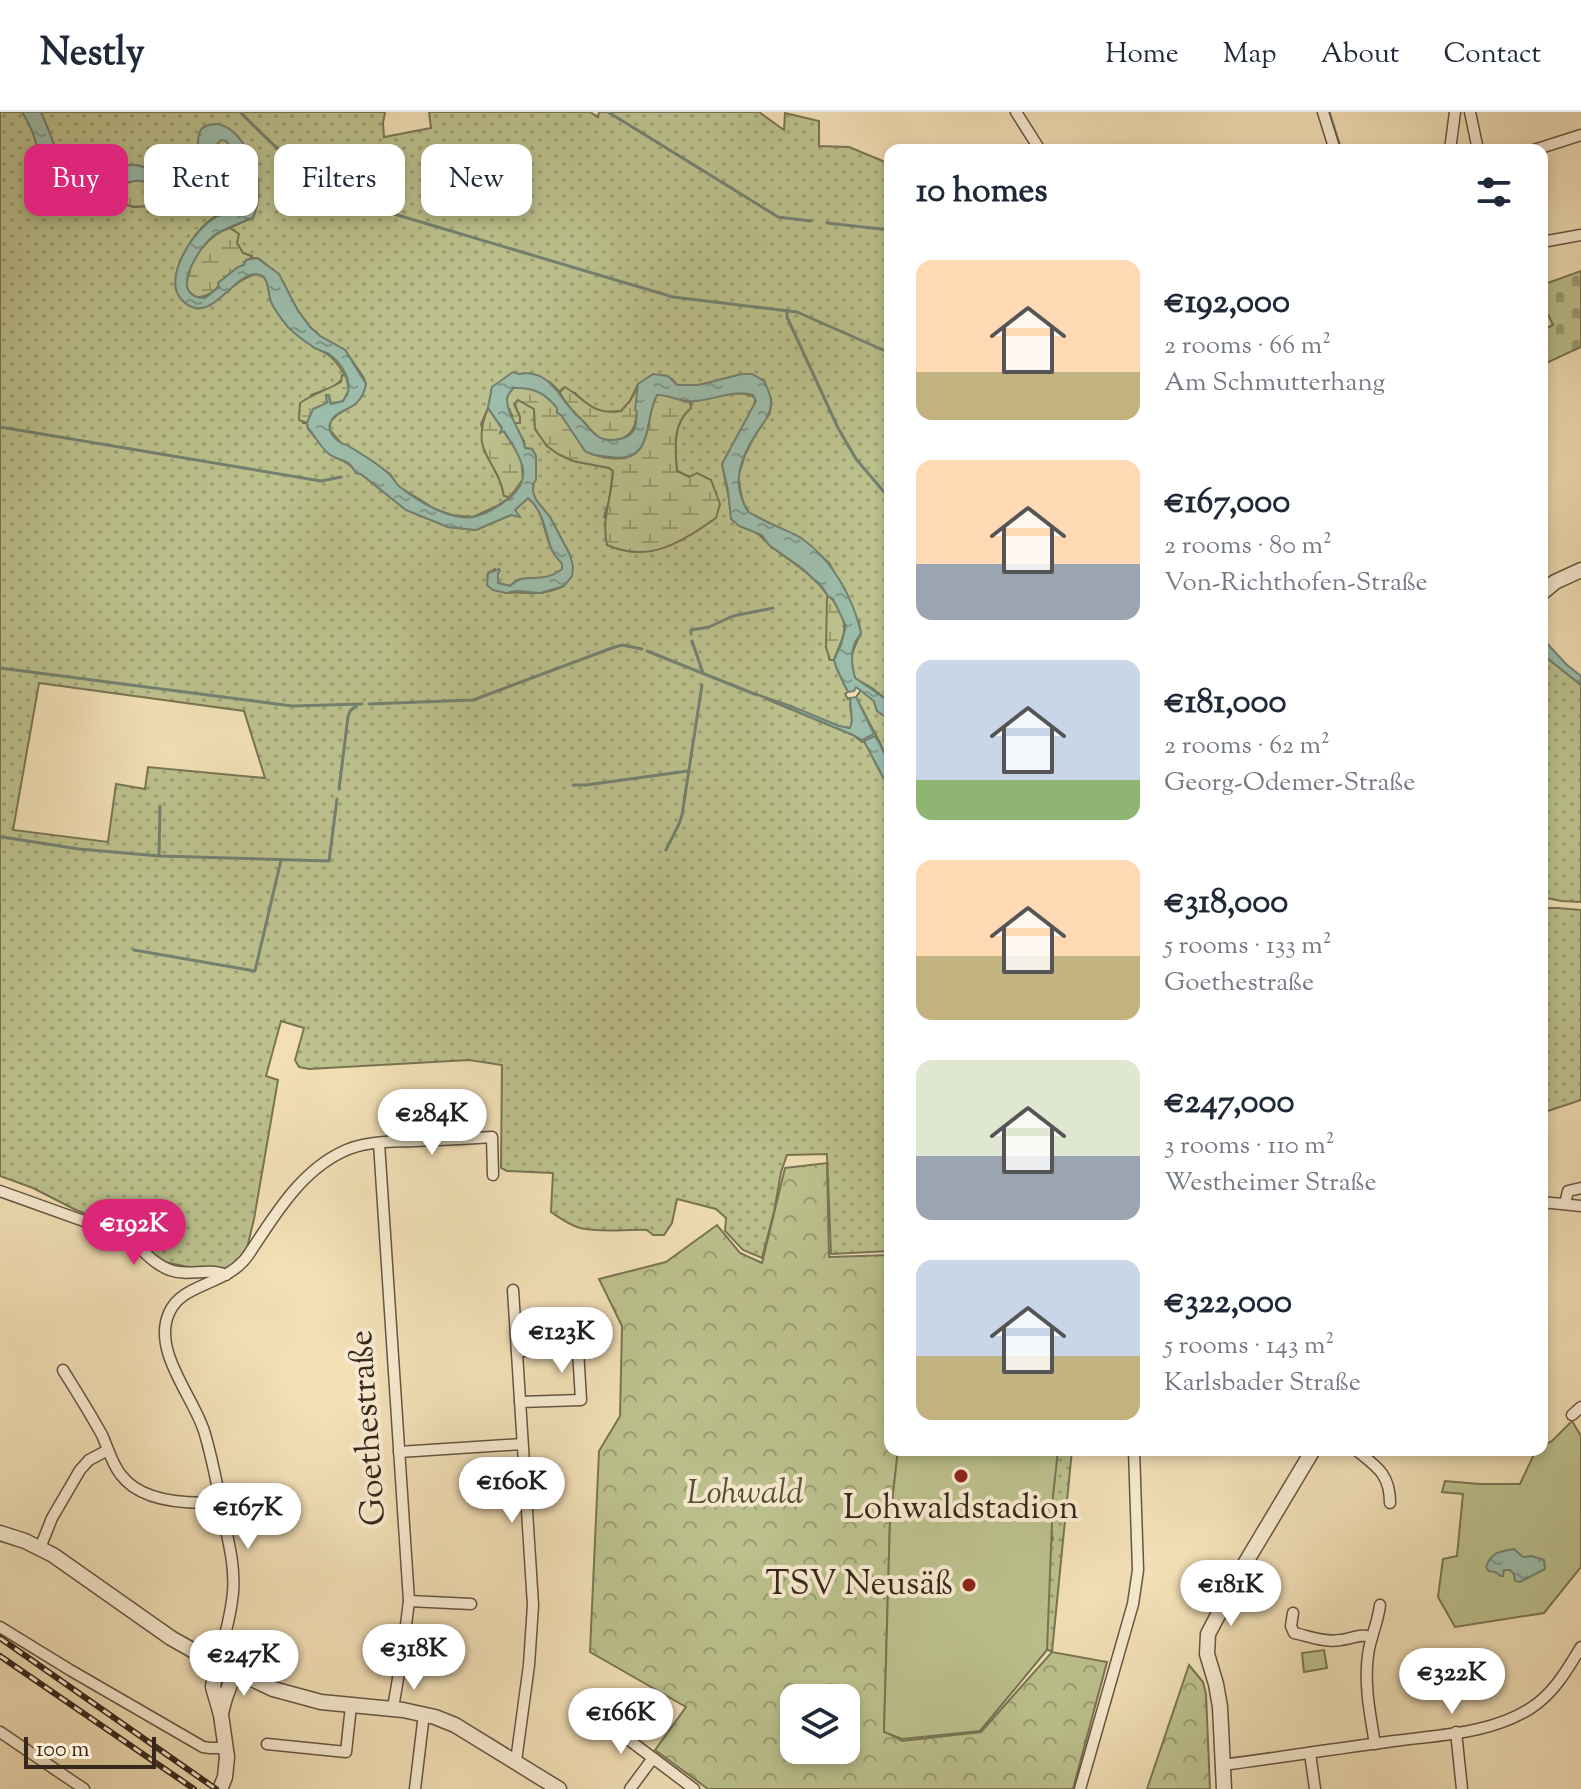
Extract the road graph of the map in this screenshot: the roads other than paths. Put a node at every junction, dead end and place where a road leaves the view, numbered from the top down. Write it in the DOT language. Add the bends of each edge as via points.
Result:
graph roads {
  1 [pos="1016,112"];
  2 [pos="1323,112"];
  3 [pos="1455,112"];
  4 [pos="1470,112"];
  5 [pos="1581,135"];
  6 [pos="1036,144"];
  7 [pos="1333,144"];
  8 [pos="1451,144"];
  9 [pos="1477,144"];
  10 [pos="1548,146"];
  11 [pos="1581,235"];
  12 [pos="1548,241"];
  13 [pos="1581,570"];
  14 [pos="1548,587"];
  15 [pos="379,1143"];
  16 [pos="493,1175"];
  17 [pos="1581,1188"];
  18 [pos="0,1191"];
  19 [pos="1548,1203"];
  20 [pos="1565,1204"];
  21 [pos="1581,1206"];
  22 [pos="226,1275"];
  23 [pos="513,1290"];
  24 [pos="517,1351"];
  25 [pos="63,1370"];
  26 [pos="520,1402"];
  27 [pos="1581,1407"];
  28 [pos="1572,1415"];
  29 [pos="522,1444"];
  30 [pos="108,1450"];
  31 [pos="399,1452"];
  32 [pos="1134,1456"];
  33 [pos="1309,1456"];
  34 [pos="1364,1456"];
  35 [pos="221,1502"];
  36 [pos="1390,1503"];
  37 [pos="0,1533"];
  38 [pos="40,1548"];
  39 [pos="409,1601"];
  40 [pos="471,1604"];
  41 [pos="1380,1605"];
  42 [pos="1293,1613"];
  43 [pos="0,1627"];
  44 [pos="1372,1637"];
  45 [pos="1581,1647"];
  46 [pos="217,1662"];
  47 [pos="235,1671"];
  48 [pos="351,1706"];
  49 [pos="393,1708"];
  50 [pos="424,1714"];
  51 [pos="221,1715"];
  52 [pos="616,1727"];
  53 [pos="0,1732"];
  54 [pos="1456,1732"];
  55 [pos="267,1744"];
  56 [pos="1375,1744"];
  57 [pos="226,1748"];
  58 [pos="1310,1753"];
  59 [pos="653,1758"];
  60 [pos="516,1761"];
  61 [pos="1222,1765"];
  62 [pos="221,1787"];
  63 [pos="84,1789"];
  64 [pos="415,1789"];
  65 [pos="559,1789"];
  66 [pos="630,1789"];
  67 [pos="694,1789"];
  68 [pos="1080,1789"];
  69 [pos="1224,1789"];
  70 [pos="1315,1789"];
  71 [pos="1462,1789"];
  1 -- 6 [label="street"];
  2 -- 7 [label="street"];
  3 -- 8 [label="street"];
  4 -- 9 [label="street"];
  5 -- 10 [label="street"];
  11 -- 12 [label="street"];
  13 -- 14 [label="street"];
  15 -- 16 [label="street" via="492,1137"];
  15 -- 22 [label="street" via="339,1153 314,1171 281,1206 240,1266"];
  15 -- 31 [label="street, Goethestraße"];
  17 -- 20 [label="street" via="1568,1191"];
  18 -- 22 [label="street" via="120,1234 172,1271"];
  19 -- 20 [label="street"];
  20 -- 21 [label="street"];
  22 -- 35 [label="street" via="178,1299 164,1335 172,1365 203,1428"];
  23 -- 24 [label="street"];
  24 -- 26 [label="street"];
  24 -- 26 [label="street" via="578,1350 581,1400"];
  25 -- 30 [label="street"];
  26 -- 29 [label="street"];
  27 -- 28 [label="street"];
  29 -- 31 [label="street"];
  29 -- 60 [label="street" via="533,1605"];
  30 -- 35 [label="street" via="120,1475 146,1493 180,1502"];
  30 -- 38 [label="street" via="80,1470"];
  31 -- 39 [label="street, Goethestraße"];
  32 -- 68 [label="street" via="1136,1587"];
  33 -- 61 [label="street" via="1208,1634 1207,1654 1220,1707"];
  34 -- 36 [label="street" via="1388,1481"];
  35 -- 46 [label="street" via="233,1587"];
  37 -- 38 [label="street"];
  38 -- 46 [label="street" via="164,1633"];
  39 -- 40 [label="street"];
  39 -- 49 [label="street, Goethestraße"];
  41 -- 44 [label="street"];
  42 -- 44 [label="street" via="1294,1633 1331,1640"];
  43 -- 57 [label="street" via="203,1747"];
  44 -- 56 [label="street" via="1367,1693"];
  45 -- 54 [label="street" via="1560,1680 1531,1708 1497,1724"];
  46 -- 47 [label="street"];
  46 -- 51 [label="street" via="213,1687"];
  47 -- 48 [label="street" via="294,1696"];
  47 -- 51 [label="street"];
  48 -- 49 [label="street"];
  48 -- 55 [label="street" via="346,1752"];
  49 -- 50 [label="street"];
  50 -- 60 [label="street" via="455,1725"];
  50 -- 64 [label="street"];
  51 -- 57 [label="street"];
  52 -- 59 [label="street"];
  53 -- 63 [label="street"];
  54 -- 56 [label="street"];
  54 -- 71 [label="street"];
  56 -- 58 [label="street"];
  57 -- 62 [label="street"];
  58 -- 61 [label="street"];
  58 -- 70 [label="street"];
  59 -- 66 [label="street"];
  59 -- 67 [label="street"];
  60 -- 65 [label="street"];
  61 -- 69 [label="street"];
}
